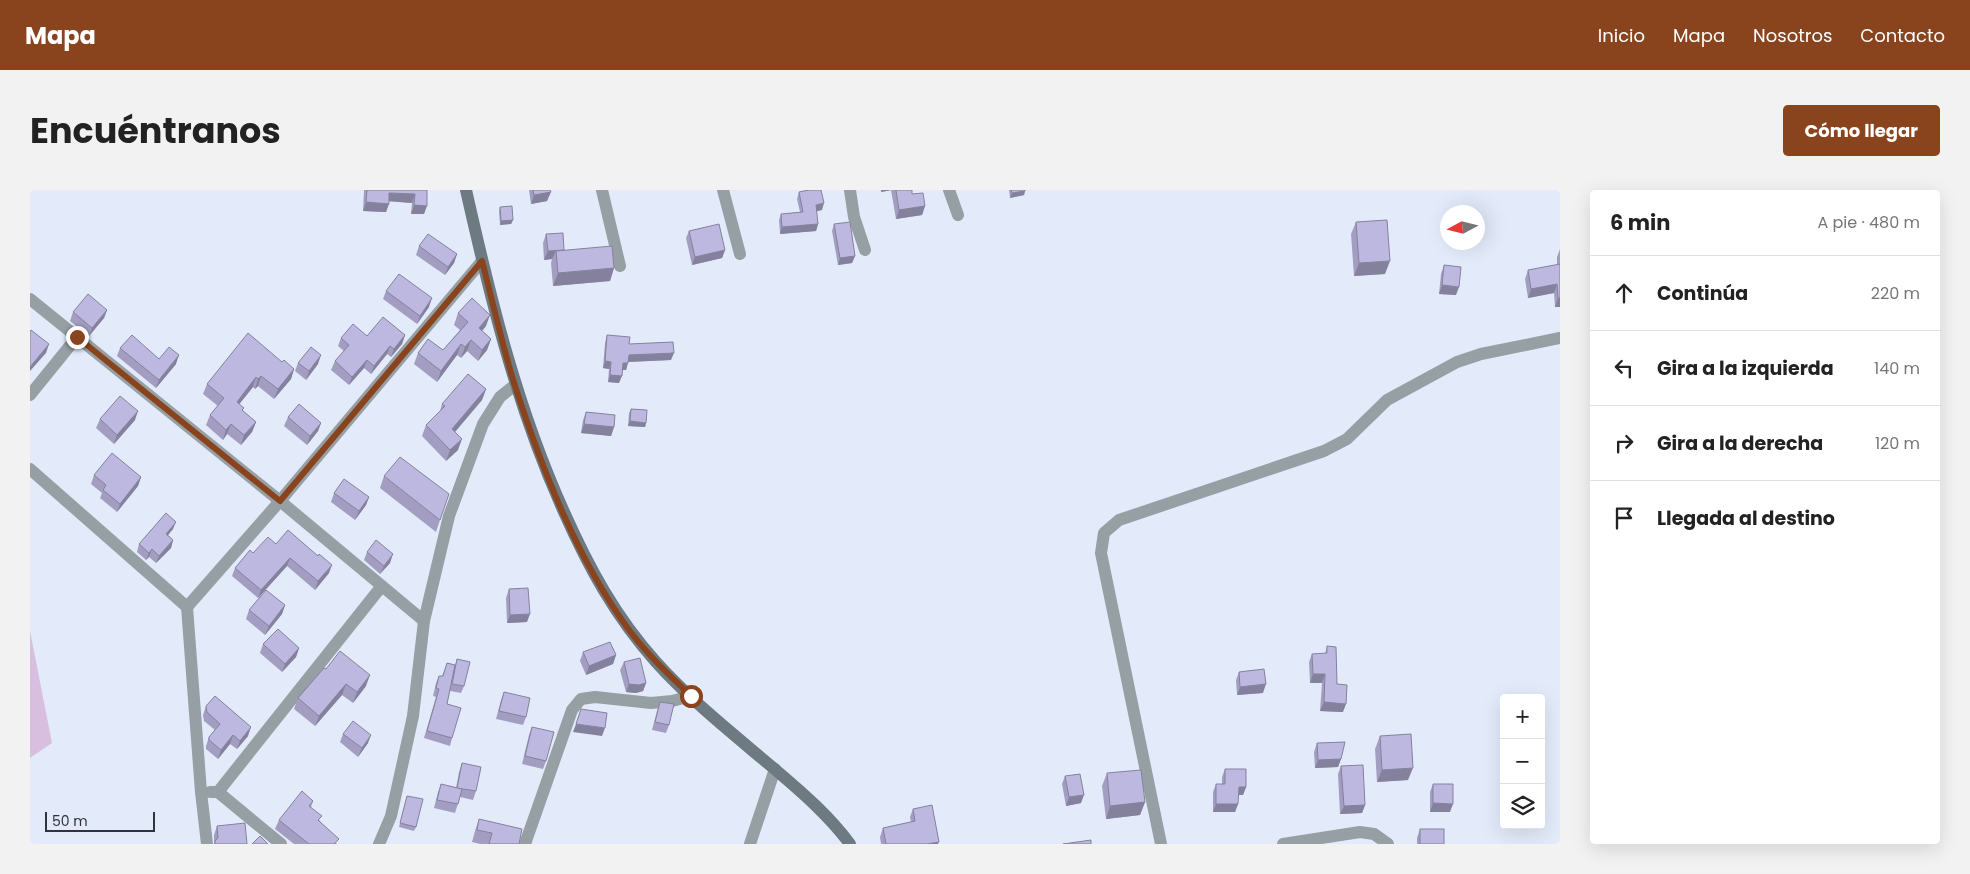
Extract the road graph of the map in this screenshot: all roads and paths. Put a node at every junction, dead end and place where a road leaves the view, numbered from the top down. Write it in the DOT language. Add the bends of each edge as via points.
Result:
graph roads {
  1 [pos="466,190"];
  2 [pos="602,190"];
  3 [pos="723,190"];
  4 [pos="850,190"];
  5 [pos="949,190"];
  6 [pos="958,214"];
  7 [pos="865,250"];
  8 [pos="740,254"];
  9 [pos="482,261"];
  10 [pos="620,266"];
  11 [pos="30,299"];
  12 [pos="77,337"];
  13 [pos="1560,338"];
  14 [pos="515,385"];
  15 [pos="30,395"];
  16 [pos="30,469"];
  17 [pos="280,501"];
  18 [pos="380,587"];
  19 [pos="187,607"];
  20 [pos="424,622"];
  21 [pos="691,696"];
  22 [pos="775,769"];
  23 [pos="201,792"];
  24 [pos="218,792"];
  25 [pos="207,844"];
  26 [pos="280,844"];
  27 [pos="379,844"];
  28 [pos="525,844"];
  29 [pos="750,844"];
  30 [pos="850,844"];
  31 [pos="1161,844"];
  32 [pos="1283,844"];
  33 [pos="1388,844"];
  1 -- 9 [label="street"];
  2 -- 10 [label="street"];
  3 -- 8 [label="street"];
  4 -- 7 [label="street" via="854,218"];
  5 -- 6 [label="street"];
  9 -- 14 [label="street"];
  9 -- 17 [label="street"];
  11 -- 12 [label="street"];
  12 -- 15 [label="street"];
  12 -- 17 [label="street"];
  13 -- 31 [label="street" via="1456,362 1387,400 1346,439 1324,451 1120,520 1104,533 1101,553"];
  14 -- 20 [label="street" via="500,397 483,424 449,516"];
  14 -- 21 [label="street" via="553,487 606,596 635,638"];
  16 -- 19 [label="street"];
  17 -- 18 [label="street"];
  17 -- 19 [label="street"];
  18 -- 20 [label="street"];
  18 -- 24 [label="street"];
  19 -- 23 [label="street"];
  20 -- 27 [label="street" via="413,716 391,816"];
  21 -- 22 [label="street"];
  21 -- 28 [label="street" via="651,703 595,697 581,699 572,710"];
  22 -- 29 [label="street"];
  22 -- 30 [label="street" via="808,798"];
  23 -- 24 [label="street"];
  23 -- 25 [label="street"];
  24 -- 26 [label="street"];
  32 -- 33 [label="street" via="1360,832 1374,834"];
}
